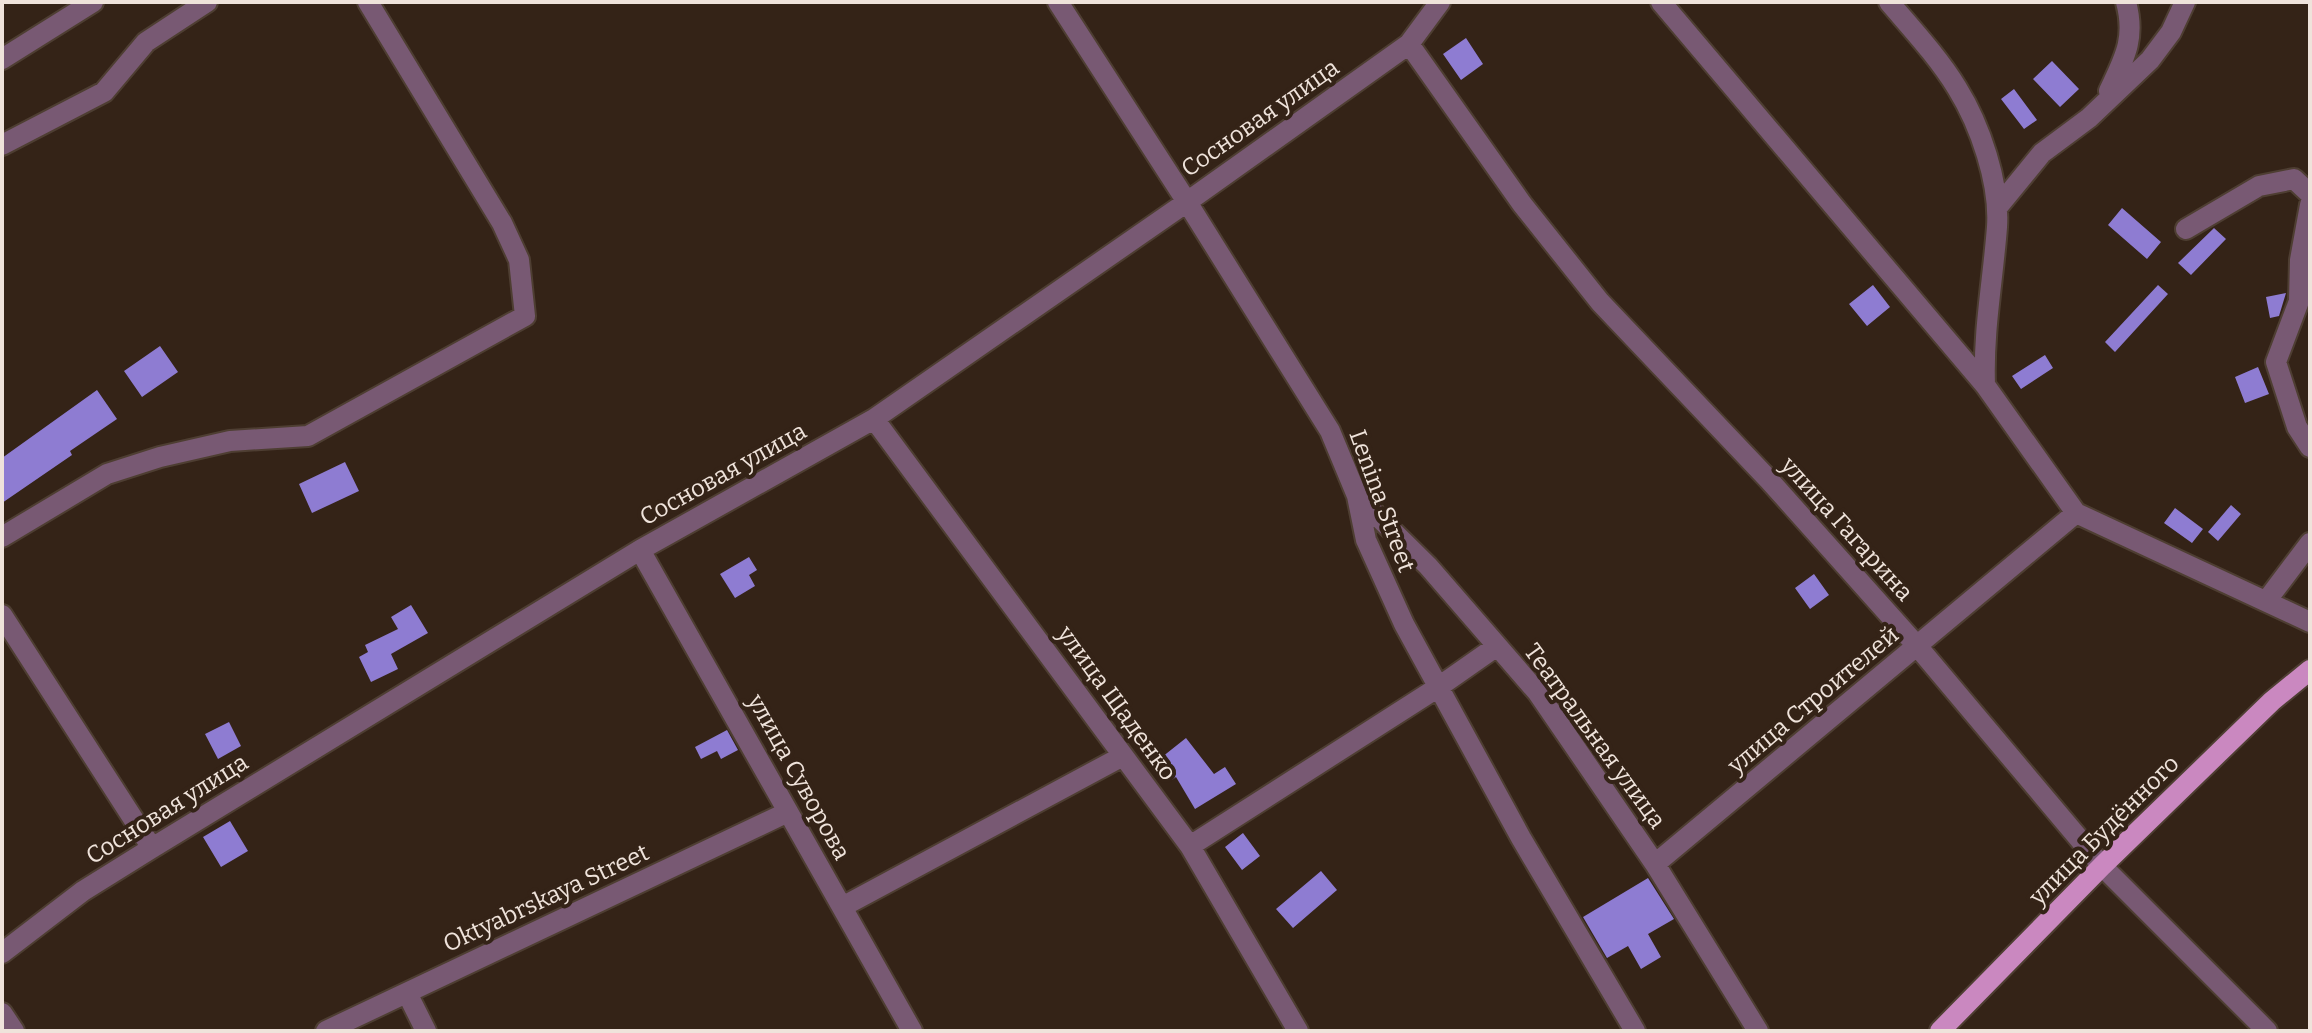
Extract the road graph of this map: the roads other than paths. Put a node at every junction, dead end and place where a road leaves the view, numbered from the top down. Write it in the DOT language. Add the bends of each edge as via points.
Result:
graph roads {
  1 [pos="93,2"];
  2 [pos="207,2"];
  3 [pos="368,2"];
  4 [pos="1058,2"];
  5 [pos="1440,2"];
  6 [pos="1661,2"];
  7 [pos="1889,2"];
  8 [pos="2126,2"];
  9 [pos="2185,2"];
  10 [pos="1409,44"];
  11 [pos="2,59"];
  12 [pos="2102,106"];
  13 [pos="2,145"];
  14 [pos="2310,194"];
  15 [pos="1187,202"];
  16 [pos="2310,205"];
  17 [pos="1997,208"];
  18 [pos="2186,229"];
  19 [pos="1985,385"];
  20 [pos="874,419"];
  21 [pos="2310,447"];
  22 [pos="1357,496"];
  23 [pos="2076,513"];
  24 [pos="2,537"];
  25 [pos="2310,543"];
  26 [pos="640,550"];
  27 [pos="2267,600"];
  28 [pos="2,615"];
  29 [pos="2310,622"];
  30 [pos="1497,646"];
  31 [pos="1918,647"];
  32 [pos="2310,670"];
  33 [pos="1437,688"];
  34 [pos="1123,756"];
  35 [pos="788,812"];
  36 [pos="1190,846"];
  37 [pos="152,848"];
  38 [pos="1655,864"];
  39 [pos="2102,866"];
  40 [pos="842,907"];
  41 [pos="2,953"];
  42 [pos="407,993"];
  43 [pos="2,1013"];
  44 [pos="14,1031"];
  45 [pos="326,1031"];
  46 [pos="426,1031"];
  47 [pos="912,1031"];
  48 [pos="1298,1031"];
  49 [pos="1635,1031"];
  50 [pos="1758,1031"];
  51 [pos="1940,1031"];
  52 [pos="2267,1031"];
  1 -- 11 [label="street"];
  2 -- 13 [label="street" via="146,42 104,92"];
  3 -- 24 [label="street" via="502,223 519,260 525,316 308,436 230,441 107,474"];
  4 -- 15 [label="street, Lenina Street"];
  5 -- 10 [label="street, Сосновая улица"];
  6 -- 19 [label="street"];
  7 -- 17 [label="street" via="1958,88 1985,149"];
  8 -- 12 [label="street" via="2128,51"];
  9 -- 12 [label="street" via="2150,60"];
  10 -- 15 [label="street, Сосновая улица"];
  10 -- 31 [label="street, улица Гагарина" via="1522,204 1600,302"];
  12 -- 17 [label="street" via="2042,153"];
  14 -- 18 [label="street" via="2294,179 2259,186"];
  15 -- 20 [label="street, Сосновая улица"];
  15 -- 22 [label="street, Lenina Street" via="1330,431"];
  16 -- 21 [label="street" via="2299,301 2276,362 2297,427"];
  17 -- 19 [label="street"];
  19 -- 23 [label="street"];
  20 -- 26 [label="street, Сосновая улица"];
  20 -- 34 [label="street, улица Щаденко"];
  22 -- 30 [label="street, Театральная улица" via="1428,566"];
  22 -- 33 [label="street, Lenina Street" via="1378,570"];
  23 -- 27 [label="street"];
  23 -- 31 [label="street, улица Строителей"];
  25 -- 27 [label="street"];
  26 -- 35 [label="street, улица Суворова"];
  26 -- 37 [label="street, Сосновая улица"];
  27 -- 29 [label="street"];
  28 -- 37 [label="street"];
  30 -- 33 [label="street"];
  30 -- 38 [label="street, Театральная улица" via="1538,693"];
  31 -- 38 [label="street, улица Строителей"];
  31 -- 39 [label="street, улица Гагарина"];
  32 -- 39 [label="main road, улица Будённого"];
  33 -- 36 [label="street"];
  33 -- 49 [label="street, Lenina Street"];
  34 -- 36 [label="street, улица Щаденко"];
  34 -- 40 [label="street"];
  35 -- 40 [label="street, улица Суворова"];
  35 -- 42 [label="street, Oktyabrskaya Street"];
  36 -- 48 [label="street, улица Щаденко"];
  37 -- 41 [label="street, Сосновая улица" via="83,891"];
  38 -- 50 [label="street, Театральная улица"];
  39 -- 51 [label="main road, улица Будённого"];
  39 -- 52 [label="street, улица Гагарина"];
  40 -- 47 [label="street, улица Суворова"];
  42 -- 45 [label="street, Oktyabrskaya Street"];
  42 -- 46 [label="street"];
  43 -- 44 [label="street"];
}
